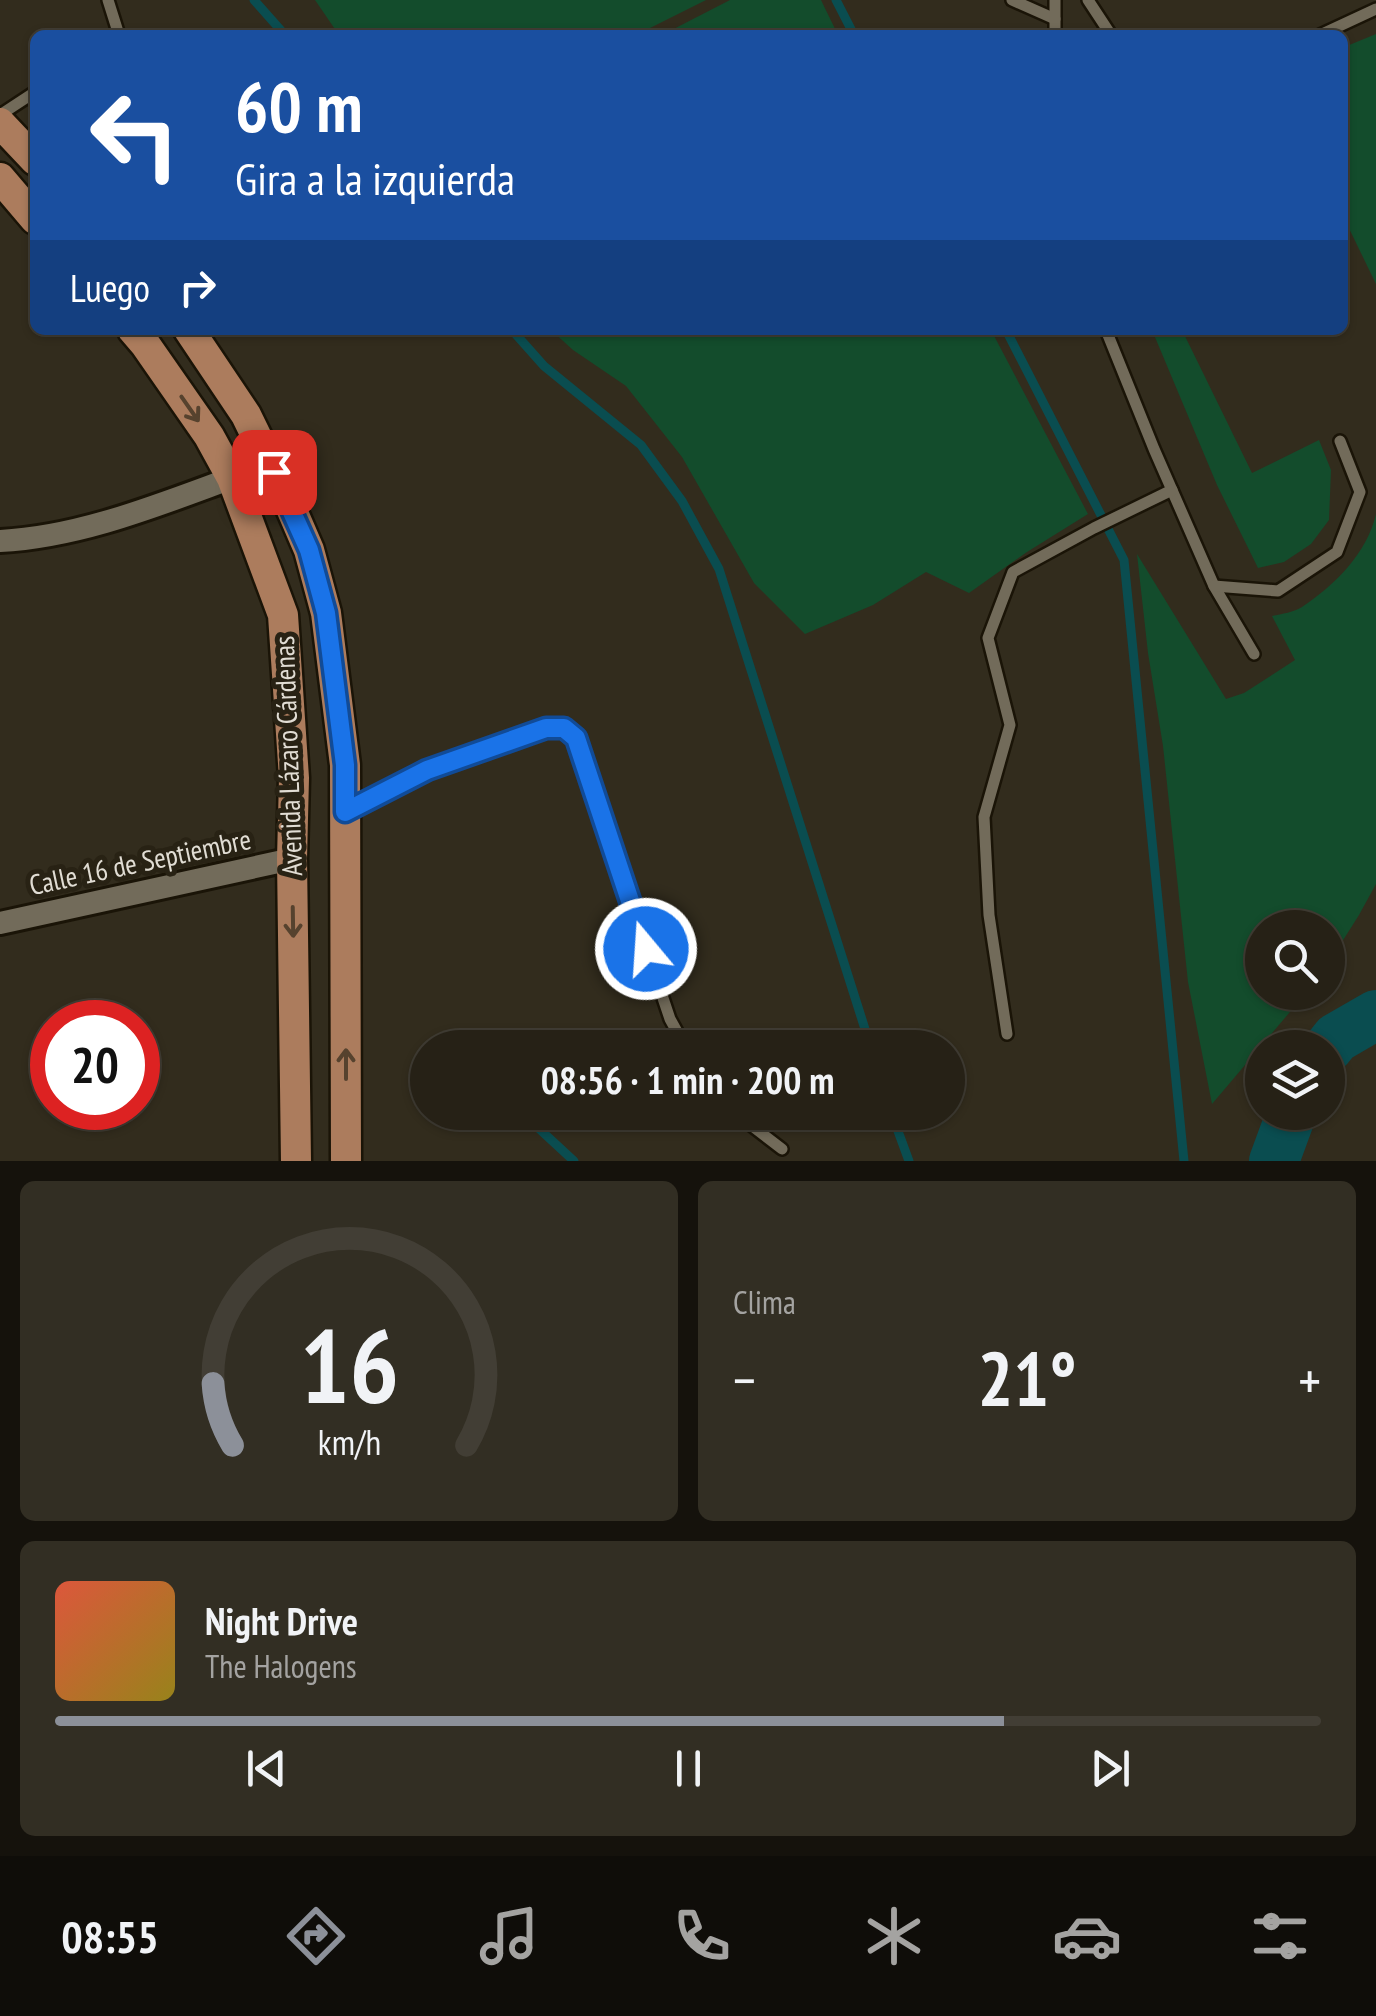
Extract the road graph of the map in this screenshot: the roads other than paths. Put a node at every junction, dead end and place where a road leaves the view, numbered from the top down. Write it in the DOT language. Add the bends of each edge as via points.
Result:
graph roads {
  1 [pos="108,0"];
  2 [pos="1012,0"];
  3 [pos="1055,0"];
  4 [pos="1088,0"];
  5 [pos="1376,9"];
  6 [pos="1055,19"];
  7 [pos="117,30"];
  8 [pos="1055,30"];
  9 [pos="1108,30"];
  10 [pos="1331,30"];
  11 [pos="30,95"];
  12 [pos="0,115"];
  13 [pos="0,123"];
  14 [pos="30,155"];
  15 [pos="0,178"];
  16 [pos="30,213"];
  17 [pos="138,335"];
  18 [pos="192,335"];
  19 [pos="1108,335"];
  20 [pos="1340,441"];
  21 [pos="232,478"];
  22 [pos="1172,490"];
  23 [pos="0,541"];
  24 [pos="1214,586"];
  25 [pos="1254,654"];
  26 [pos="345,812"];
  27 [pos="292,859"];
  28 [pos="0,923"];
  29 [pos="676,1030"];
  30 [pos="1007,1034"];
  31 [pos="757,1130"];
  32 [pos="782,1149"];
  33 [pos="296,1161"];
  34 [pos="346,1161"];
  1 -- 7 [label="lane"];
  2 -- 6 [label="lane"];
  3 -- 6 [label="lane"];
  4 -- 9 [label="lane"];
  5 -- 10 [label="lane"];
  6 -- 8 [label="lane"];
  11 -- 12 [label="lane"];
  13 -- 14 [label="main road"];
  15 -- 16 [label="main road"];
  17 -- 21 [label="main road, Avenida Lázaro Cárdenas, one-way"];
  18 -- 26 [label="main road, Avenida Lázaro Cárdenas" via="246,414 309,550 326,613"];
  19 -- 22 [label="lane"];
  20 -- 24 [label="lane" via="1360,492 1337,552 1278,591"];
  21 -- 23 [label="street" via="136,513 31,540"];
  21 -- 27 [label="main road, Avenida Lázaro Cárdenas" via="283,615"];
  22 -- 24 [label="lane"];
  22 -- 30 [label="lane" via="1013,572 988,638 1010,725 984,817 989,915"];
  24 -- 25 [label="lane"];
  26 -- 29 [label="lane" via="427,770 546,728 564,728 576,738"];
  34 -- 26 [label="main road, Avenida Lázaro Cárdenas, one-way"];
  27 -- 28 [label="street, Calle 16 de Septiembre"];
  27 -- 33 [label="main road, Avenida Lázaro Cárdenas, one-way"];
  31 -- 32 [label="lane"];
}
